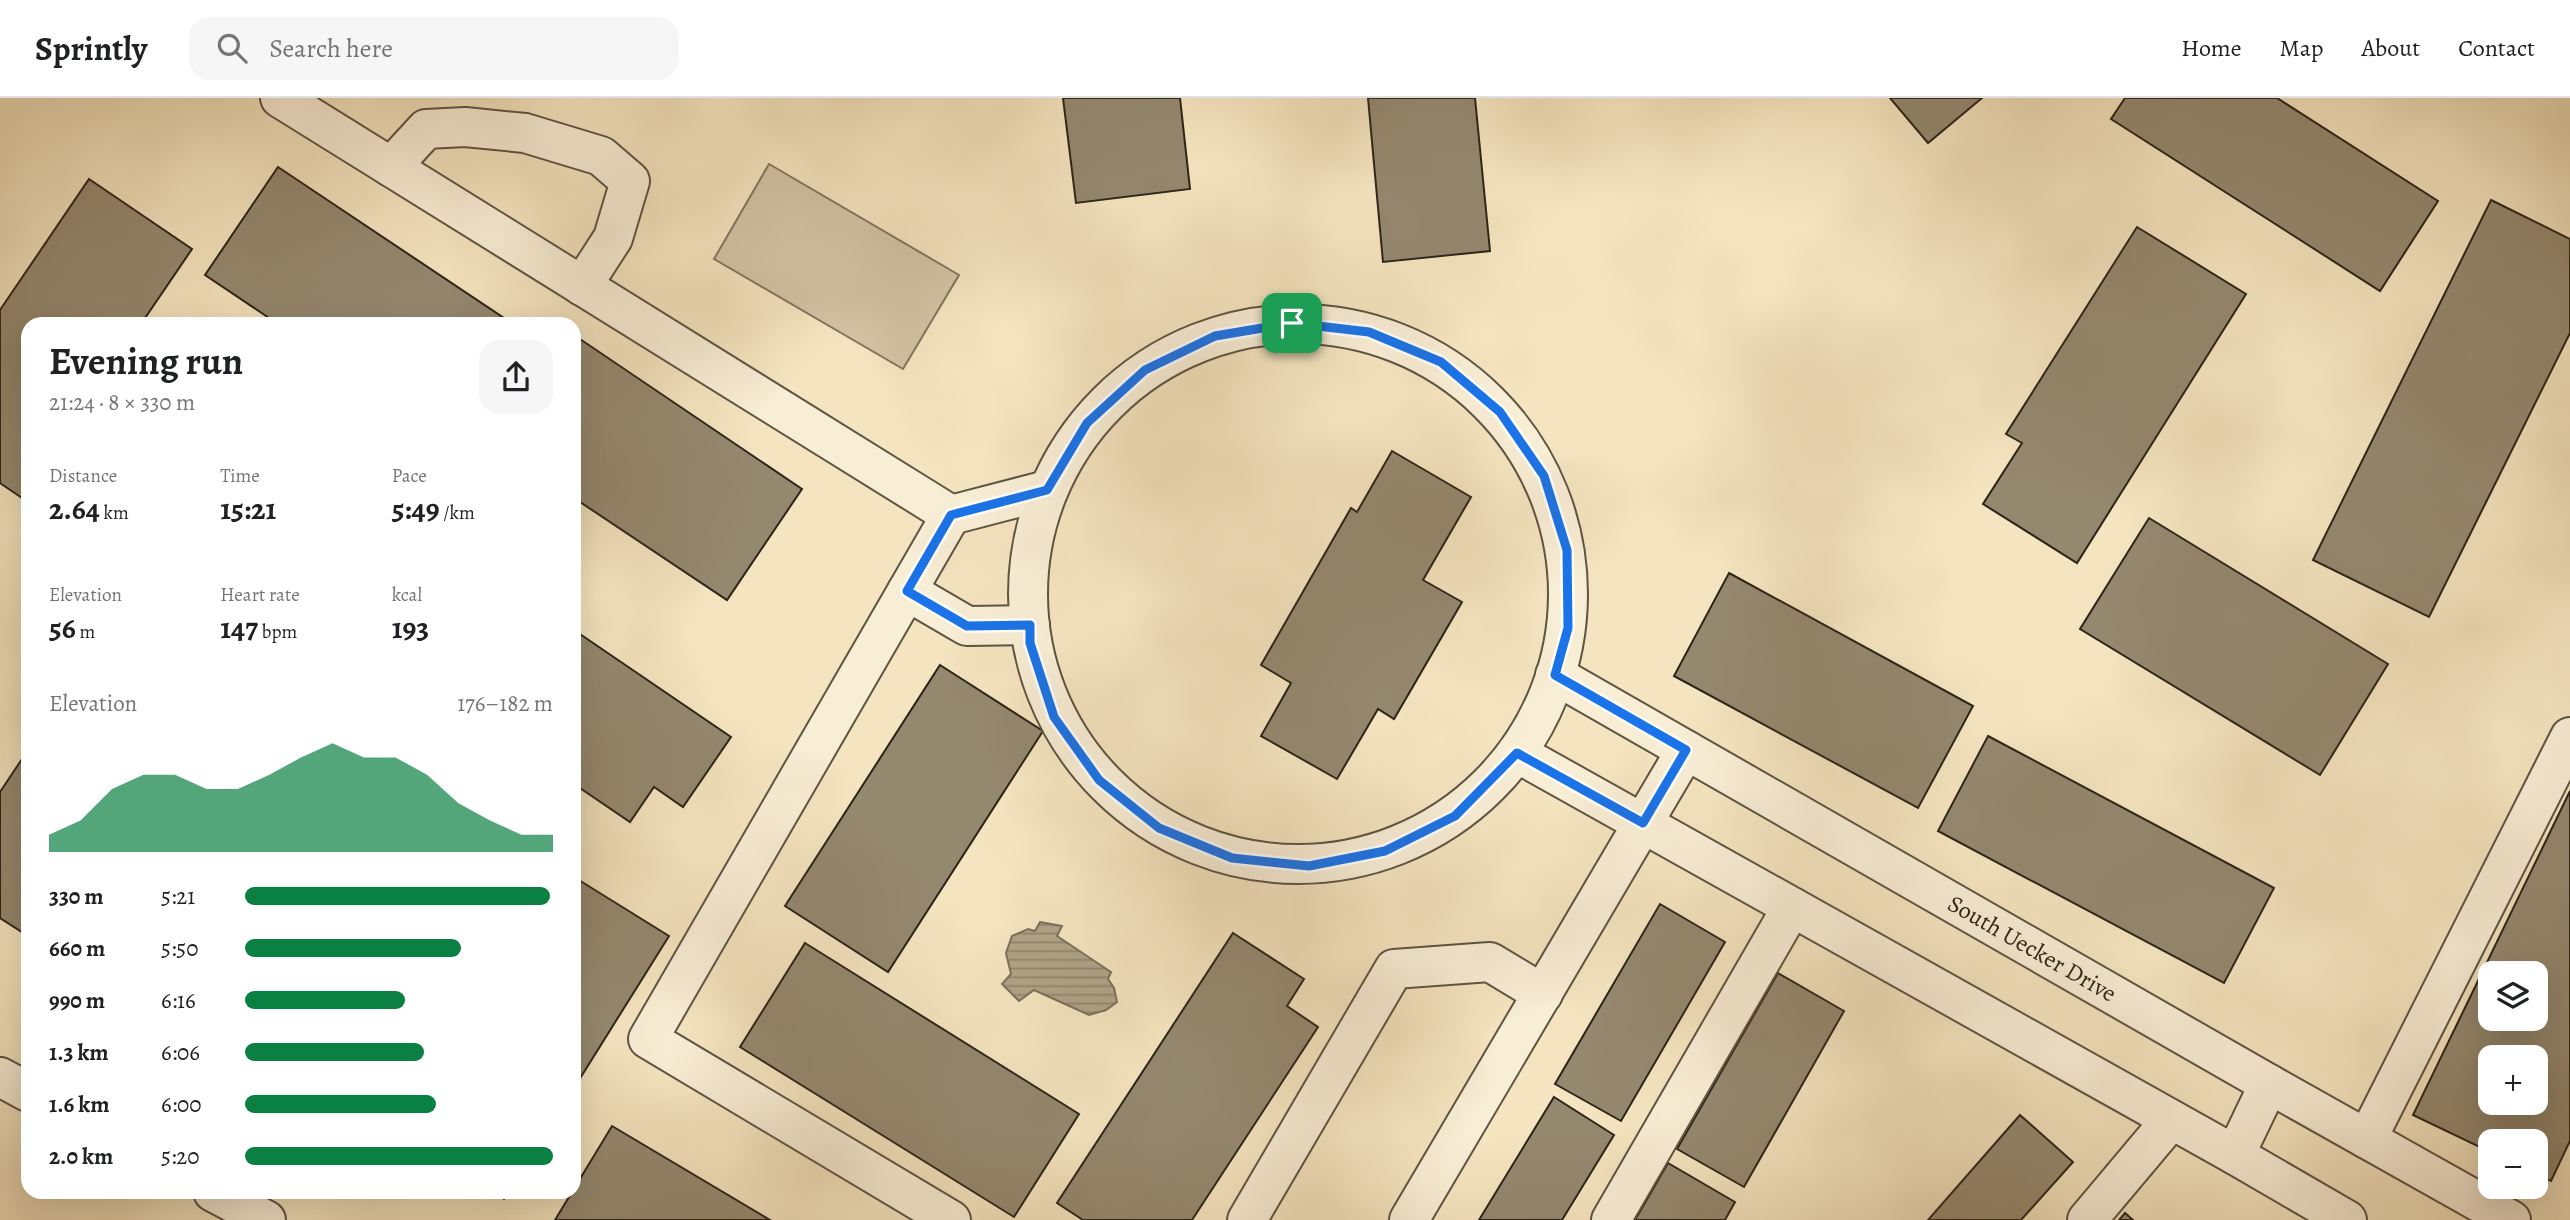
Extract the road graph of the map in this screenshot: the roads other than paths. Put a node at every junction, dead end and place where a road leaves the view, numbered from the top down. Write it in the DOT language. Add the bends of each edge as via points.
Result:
graph roads {
  1 [pos="279,98"];
  2 [pos="391,167"];
  3 [pos="582,286"];
  4 [pos="1047,490"];
  5 [pos="951,515"];
  6 [pos="907,591"];
  7 [pos="1030,625"];
  8 [pos="1555,675"];
  9 [pos="2570,737"];
  10 [pos="1686,750"];
  11 [pos="1517,753"];
  12 [pos="1643,823"];
  13 [pos="1792,907"];
  14 [pos="1543,994"];
  15 [pos="0,1077"];
  16 [pos="2269,1084"];
  17 [pos="21,1088"];
  18 [pos="2171,1119"];
  19 [pos="2367,1139"];
  20 [pos="2235,1155"];
  21 [pos="226,1199"];
  22 [pos="266,1220"];
  23 [pos="951,1220"];
  24 [pos="1247,1220"];
  25 [pos="1409,1220"];
  26 [pos="1611,1220"];
  27 [pos="2087,1220"];
  28 [pos="2347,1220"];
  29 [pos="2511,1220"];
  1 -- 2 [label="street"];
  2 -- 3 [label="street"];
  2 -- 3 [label="street" via="426,129 466,127 525,133 601,156 629,181 613,238"];
  3 -- 5 [label="street"];
  4 -- 5 [label="street"];
  4 -- 7 [label="street" via="1027,565"];
  4 -- 8 [label="street" via="1087,423 1145,370 1215,336 1292,323 1369,332 1441,362 1500,412 1544,476 1567,550 1568,628"];
  5 -- 6 [label="street"];
  6 -- 7 [label="street" via="967,626"];
  6 -- 23 [label="street" via="648,1039"];
  7 -- 11 [label="street" via="1030,643 1054,717 1099,780 1159,828 1232,858 1309,866 1385,851 1455,816"];
  8 -- 10 [label="street, South Uecker Drive"];
  8 -- 11 [label="street"];
  9 -- 19 [label="street"];
  10 -- 12 [label="street"];
  10 -- 16 [label="street, South Uecker Drive"];
  11 -- 12 [label="street"];
  12 -- 13 [label="street"];
  12 -- 14 [label="street"];
  13 -- 18 [label="street"];
  13 -- 26 [label="street"];
  14 -- 24 [label="street" via="1490,962 1394,969"];
  14 -- 25 [label="street"];
  15 -- 17 [label="street"];
  16 -- 19 [label="street, South Uecker Drive"];
  16 -- 20 [label="street"];
  18 -- 20 [label="street"];
  18 -- 27 [label="street"];
  19 -- 29 [label="street, South Uecker Drive"];
  20 -- 28 [label="street"];
  21 -- 22 [label="street"];
}
